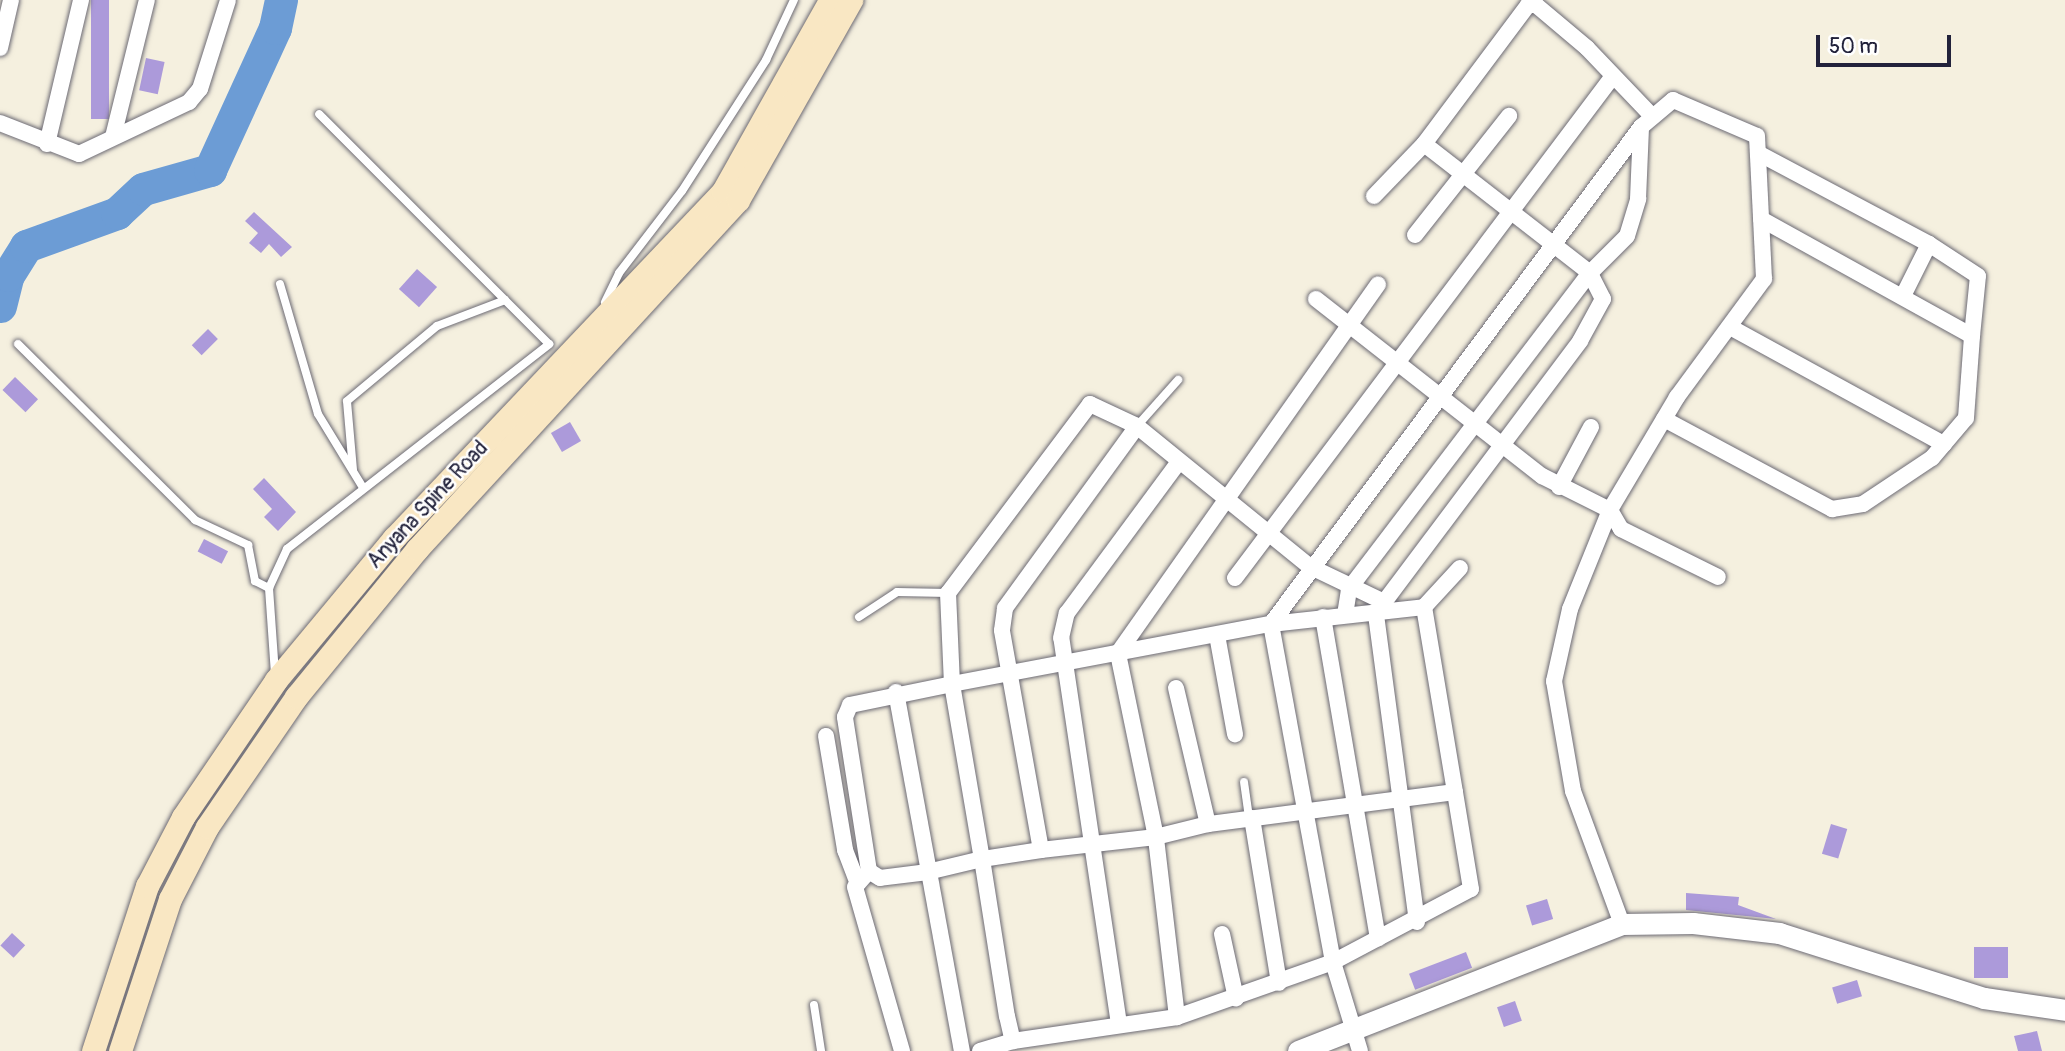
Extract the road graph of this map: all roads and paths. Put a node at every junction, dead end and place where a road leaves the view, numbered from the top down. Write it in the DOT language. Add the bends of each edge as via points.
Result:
graph roads {
  1 [pos="10,0"];
  2 [pos="81,0"];
  3 [pos="147,0"];
  4 [pos="228,0"];
  5 [pos="794,0"];
  6 [pos="830,0"];
  7 [pos="850,0"];
  8 [pos="0,48"];
  9 [pos="1613,76"];
  10 [pos="319,114"];
  11 [pos="1509,116"];
  12 [pos="1646,121"];
  13 [pos="0,122"];
  14 [pos="113,137"];
  15 [pos="47,144"];
  16 [pos="1424,144"];
  17 [pos="1758,153"];
  18 [pos="1462,176"];
  19 [pos="1374,196"];
  20 [pos="1513,211"];
  21 [pos="1761,219"];
  22 [pos="1415,235"];
  23 [pos="1553,243"];
  24 [pos="1929,244"];
  25 [pos="1590,273"];
  26 [pos="280,284"];
  27 [pos="1378,285"];
  28 [pos="1903,296"];
  29 [pos="1316,299"];
  30 [pos="505,300"];
  31 [pos="598,326"];
  32 [pos="1730,327"];
  33 [pos="1350,328"];
  34 [pos="1972,335"];
  35 [pos="18,344"];
  36 [pos="1396,359"];
  37 [pos="1178,380"];
  38 [pos="1440,396"];
  39 [pos="1664,419"];
  40 [pos="1475,423"];
  41 [pos="1137,425"];
  42 [pos="1591,428"];
  43 [pos="1504,443"];
  44 [pos="1944,444"];
  45 [pos="1178,463"];
  46 [pos="353,470"];
  47 [pos="362,486"];
  48 [pos="1559,487"];
  49 [pos="1227,500"];
  50 [pos="1610,510"];
  51 [pos="1271,533"];
  52 [pos="1309,566"];
  53 [pos="1460,568"];
  54 [pos="1718,577"];
  55 [pos="1235,578"];
  56 [pos="269,588"];
  57 [pos="1349,589"];
  58 [pos="948,593"];
  59 [pos="1424,607"];
  60 [pos="1380,608"];
  61 [pos="1345,615"];
  62 [pos="859,617"];
  63 [pos="1323,617"];
  64 [pos="1271,624"];
  65 [pos="1217,635"];
  66 [pos="1118,653"];
  67 [pos="1062,664"];
  68 [pos="1015,675"];
  69 [pos="276,680"];
  70 [pos="952,684"];
  71 [pos="1176,688"];
  72 [pos="896,692"];
  73 [pos="1235,734"];
  74 [pos="826,736"];
  75 [pos="1244,782"];
  76 [pos="1455,792"];
  77 [pos="1404,801"];
  78 [pos="1356,808"];
  79 [pos="1307,811"];
  80 [pos="1250,818"];
  81 [pos="1208,824"];
  82 [pos="1156,836"];
  83 [pos="1097,846"];
  84 [pos="1041,850"];
  85 [pos="982,859"];
  86 [pos="928,872"];
  87 [pos="863,876"];
  88 [pos="1417,922"];
  89 [pos="1622,924"];
  90 [pos="1222,934"];
  91 [pos="1378,938"];
  92 [pos="1333,962"];
  93 [pos="1279,983"];
  94 [pos="1236,998"];
  95 [pos="814,1005"];
  96 [pos="2065,1010"];
  97 [pos="1177,1017"];
  98 [pos="1119,1024"];
  99 [pos="1356,1030"];
  100 [pos="1013,1041"];
  101 [pos="93,1051"];
  102 [pos="120,1051"];
  103 [pos="821,1051"];
  104 [pos="902,1051"];
  105 [pos="962,1051"];
  106 [pos="980,1051"];
  107 [pos="1298,1051"];
  108 [pos="1360,1051"];
  1 -- 8 [label="street"];
  2 -- 15 [label="street"];
  3 -- 14 [label="street"];
  4 -- 14 [label="street" via="196,96"];
  5 -- 31 [label="lane" via="766,60 682,191 619,273"];
  6 -- 31 [label="main road, Anyana Spine Road" via="723,191"];
  7 -- 102 [label="main road, Anyana Spine Road" via="738,200 417,549 296,696 206,827 170,900"];
  9 -- 12 [label="street"];
  9 -- 16 [label="street" via="1536,5 1528,5"];
  9 -- 20 [label="street"];
  10 -- 30 [label="lane"];
  11 -- 18 [label="street"];
  12 -- 17 [label="street" via="1673,100 1757,136"];
  12 -- 23 [label="street"];
  12 -- 25 [label="street" via="1634,222"];
  13 -- 15 [label="street"];
  14 -- 15 [label="street" via="79,154"];
  16 -- 18 [label="street"];
  16 -- 19 [label="street"];
  17 -- 21 [label="street"];
  17 -- 24 [label="street"];
  18 -- 20 [label="street"];
  18 -- 22 [label="street"];
  20 -- 23 [label="street"];
  20 -- 36 [label="street"];
  21 -- 28 [label="street"];
  21 -- 32 [label="street" via="1764,279"];
  23 -- 25 [label="street"];
  23 -- 38 [label="street"];
  24 -- 28 [label="street"];
  24 -- 34 [label="street" via="1978,276"];
  25 -- 40 [label="street"];
  25 -- 43 [label="street" via="1603,299 1596,315"];
  26 -- 46 [label="lane" via="318,414"];
  27 -- 33 [label="street"];
  28 -- 34 [label="street"];
  29 -- 33 [label="street"];
  30 -- 46 [label="lane" via="437,326 347,401"];
  30 -- 47 [label="lane" via="549,344"];
  31 -- 69 [label="main road, Anyana Spine Road" via="394,538"];
  32 -- 39 [label="street"];
  32 -- 44 [label="street"];
  33 -- 36 [label="street"];
  33 -- 49 [label="street"];
  34 -- 44 [label="street" via="1966,418"];
  35 -- 56 [label="lane" via="195,520 248,545 255,581"];
  36 -- 38 [label="street"];
  36 -- 51 [label="street"];
  37 -- 41 [label="lane"];
  38 -- 40 [label="street"];
  38 -- 52 [label="street"];
  39 -- 44 [label="street" via="1832,509 1863,504"];
  39 -- 50 [label="street"];
  40 -- 43 [label="street"];
  40 -- 57 [label="street"];
  41 -- 45 [label="street"];
  41 -- 58 [label="street" via="1090,404"];
  41 -- 68 [label="street" via="1012,594 1003,630"];
  42 -- 48 [label="street"];
  43 -- 48 [label="street"];
  43 -- 60 [label="street"];
  45 -- 49 [label="street"];
  45 -- 67 [label="street" via="1067,613"];
  46 -- 47 [label="lane"];
  47 -- 56 [label="lane" via="287,549"];
  48 -- 50 [label="street"];
  49 -- 51 [label="street"];
  49 -- 66 [label="street"];
  50 -- 54 [label="street" via="1621,529"];
  50 -- 89 [label="street" via="1570,609 1554,681 1573,791"];
  51 -- 52 [label="street"];
  51 -- 55 [label="street"];
  52 -- 57 [label="street"];
  52 -- 64 [label="street"];
  53 -- 59 [label="street"];
  56 -- 69 [label="lane"];
  57 -- 60 [label="street"];
  57 -- 61 [label="street"];
  58 -- 62 [label="lane" via="897,592"];
  58 -- 70 [label="street"];
  59 -- 60 [label="street"];
  59 -- 76 [label="street"];
  60 -- 61 [label="street"];
  60 -- 77 [label="street"];
  61 -- 63 [label="street"];
  63 -- 64 [label="street"];
  63 -- 78 [label="street"];
  64 -- 65 [label="street"];
  64 -- 79 [label="street"];
  65 -- 66 [label="street"];
  65 -- 73 [label="street"];
  66 -- 67 [label="street"];
  66 -- 82 [label="street"];
  67 -- 68 [label="street"];
  67 -- 83 [label="street"];
  68 -- 70 [label="street"];
  68 -- 84 [label="street"];
  69 -- 101 [label="main road, Anyana Spine Road" via="183,817 147,886"];
  70 -- 72 [label="street"];
  70 -- 85 [label="street"];
  71 -- 81 [label="street"];
  72 -- 86 [label="street"];
  72 -- 87 [label="street" via="850,705 845,717"];
  74 -- 87 [label="street" via="845,850"];
  75 -- 80 [label="lane"];
  76 -- 77 [label="street"];
  76 -- 88 [label="street" via="1471,888"];
  77 -- 78 [label="street"];
  77 -- 88 [label="street"];
  78 -- 79 [label="street"];
  78 -- 91 [label="street"];
  79 -- 80 [label="street"];
  79 -- 92 [label="street"];
  80 -- 81 [label="street"];
  80 -- 93 [label="street"];
  81 -- 82 [label="street"];
  82 -- 83 [label="street"];
  82 -- 97 [label="street"];
  83 -- 84 [label="street"];
  83 -- 98 [label="street"];
  84 -- 85 [label="street"];
  85 -- 86 [label="street"];
  85 -- 100 [label="street"];
  86 -- 87 [label="street"];
  86 -- 105 [label="street"];
  87 -- 104 [label="street"];
  88 -- 91 [label="street"];
  89 -- 96 [label="street" via="1693,923 1779,933 1984,999"];
  89 -- 99 [label="street"];
  90 -- 94 [label="street"];
  91 -- 92 [label="street"];
  92 -- 93 [label="street"];
  92 -- 99 [label="street"];
  93 -- 94 [label="street"];
  94 -- 97 [label="street"];
  95 -- 103 [label="lane"];
  97 -- 98 [label="street"];
  98 -- 100 [label="street"];
  99 -- 107 [label="street"];
  99 -- 108 [label="street"];
  100 -- 106 [label="street"];
}
